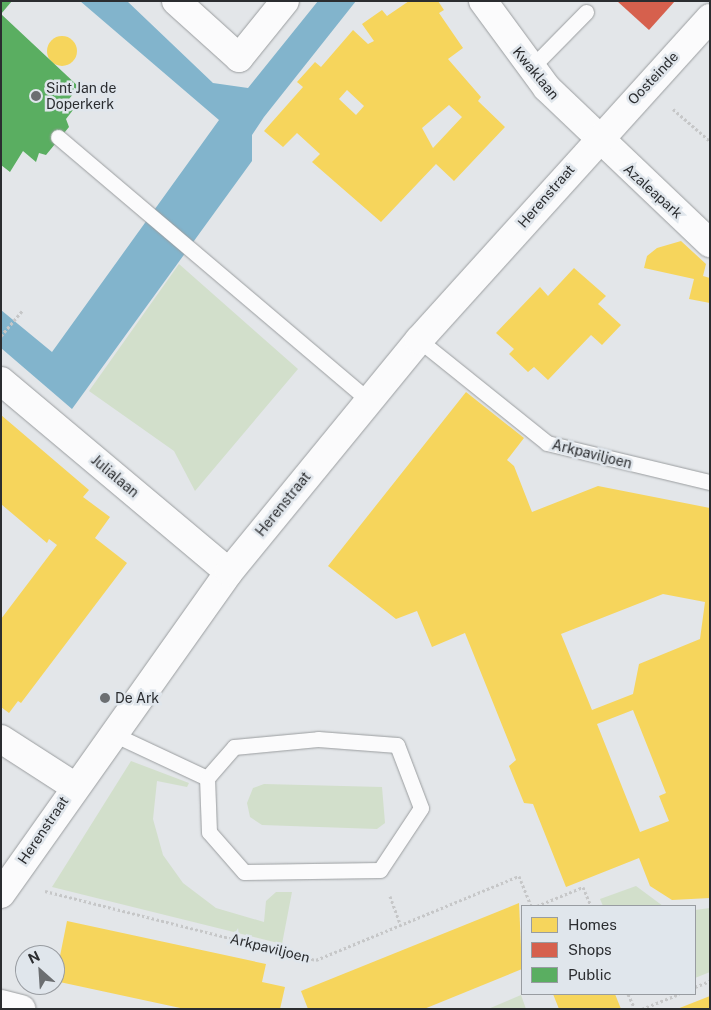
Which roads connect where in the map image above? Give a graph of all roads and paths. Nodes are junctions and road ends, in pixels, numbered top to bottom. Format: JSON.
{"nodes":[{"id":1,"x":176,"y":1,"type":"edge"},
{"id":2,"x":285,"y":1,"type":"edge"},
{"id":3,"x":483,"y":1,"type":"edge"},
{"id":4,"x":586,"y":12,"type":"dead end"},
{"id":5,"x":710,"y":18,"type":"edge"},
{"id":6,"x":530,"y":69,"type":"junction"},
{"id":7,"x":646,"y":84,"type":"junction"},
{"id":8,"x":58,"y":137,"type":"dead end"},
{"id":9,"x":597,"y":139,"type":"junction"},
{"id":10,"x":710,"y":141,"type":"edge"},
{"id":11,"x":710,"y":242,"type":"edge"},
{"id":12,"x":22,"y":311,"type":"dead end"},
{"id":13,"x":1,"y":336,"type":"edge"},
{"id":14,"x":419,"y":340,"type":"junction"},
{"id":15,"x":1,"y":381,"type":"edge"},
{"id":16,"x":368,"y":400,"type":"junction"},
{"id":17,"x":710,"y":482,"type":"edge"},
{"id":18,"x":229,"y":572,"type":"junction"},
{"id":19,"x":111,"y":734,"type":"junction"},
{"id":20,"x":1,"y":739,"type":"edge"},
{"id":21,"x":207,"y":778,"type":"junction"},
{"id":22,"x":74,"y":786,"type":"junction"},
{"id":23,"x":5,"y":888,"type":"edge"},
{"id":24,"x":532,"y":905,"type":"edge"},
{"id":25,"x":539,"y":905,"type":"edge"},
{"id":26,"x":591,"y":905,"type":"edge"},
{"id":27,"x":710,"y":981,"type":"edge"},
{"id":28,"x":696,"y":987,"type":"edge"},
{"id":29,"x":628,"y":995,"type":"edge"},
{"id":30,"x":677,"y":995,"type":"edge"},
{"id":31,"x":1,"y":1004,"type":"edge"},
{"id":32,"x":21,"y":1009,"type":"edge"},
{"id":33,"x":634,"y":1009,"type":"edge"},
{"id":34,"x":642,"y":1009,"type":"edge"}],
"edges":[{"from":1,"to":2,"type":"street"},
{"from":3,"to":6,"type":"street","name":"Kwaklaan"},
{"from":4,"to":6,"type":"lane"},
{"from":5,"to":7,"type":"street","name":"Oosteinde"},
{"from":6,"to":9,"type":"street","name":"Kwaklaan"},
{"from":7,"to":9,"type":"street","name":"Oosteinde"},
{"from":7,"to":10,"type":"path"},
{"from":8,"to":16,"type":"lane"},
{"from":9,"to":11,"type":"street","name":"Azaleapark"},
{"from":9,"to":14,"type":"street","name":"Herenstraat"},
{"from":12,"to":13,"type":"path"},
{"from":14,"to":16,"type":"street","name":"Herenstraat"},
{"from":14,"to":17,"type":"lane","name":"Arkpaviljoen"},
{"from":15,"to":18,"type":"street","name":"Julialaan"},
{"from":16,"to":18,"type":"street","name":"Herenstraat"},
{"from":18,"to":19,"type":"street","name":"Herenstraat"},
{"from":19,"to":21,"type":"lane"},
{"from":19,"to":22,"type":"street","name":"Herenstraat"},
{"from":20,"to":22,"type":"street"},
{"from":21,"to":21,"type":"lane"},
{"from":22,"to":23,"type":"street","name":"Herenstraat"},
{"from":23,"to":24,"type":"path","name":"Arkpaviljoen"},
{"from":25,"to":26,"type":"path"},
{"from":27,"to":28,"type":"path"},
{"from":29,"to":33,"type":"path"},
{"from":30,"to":34,"type":"path"},
{"from":31,"to":32,"type":"street"}]}
